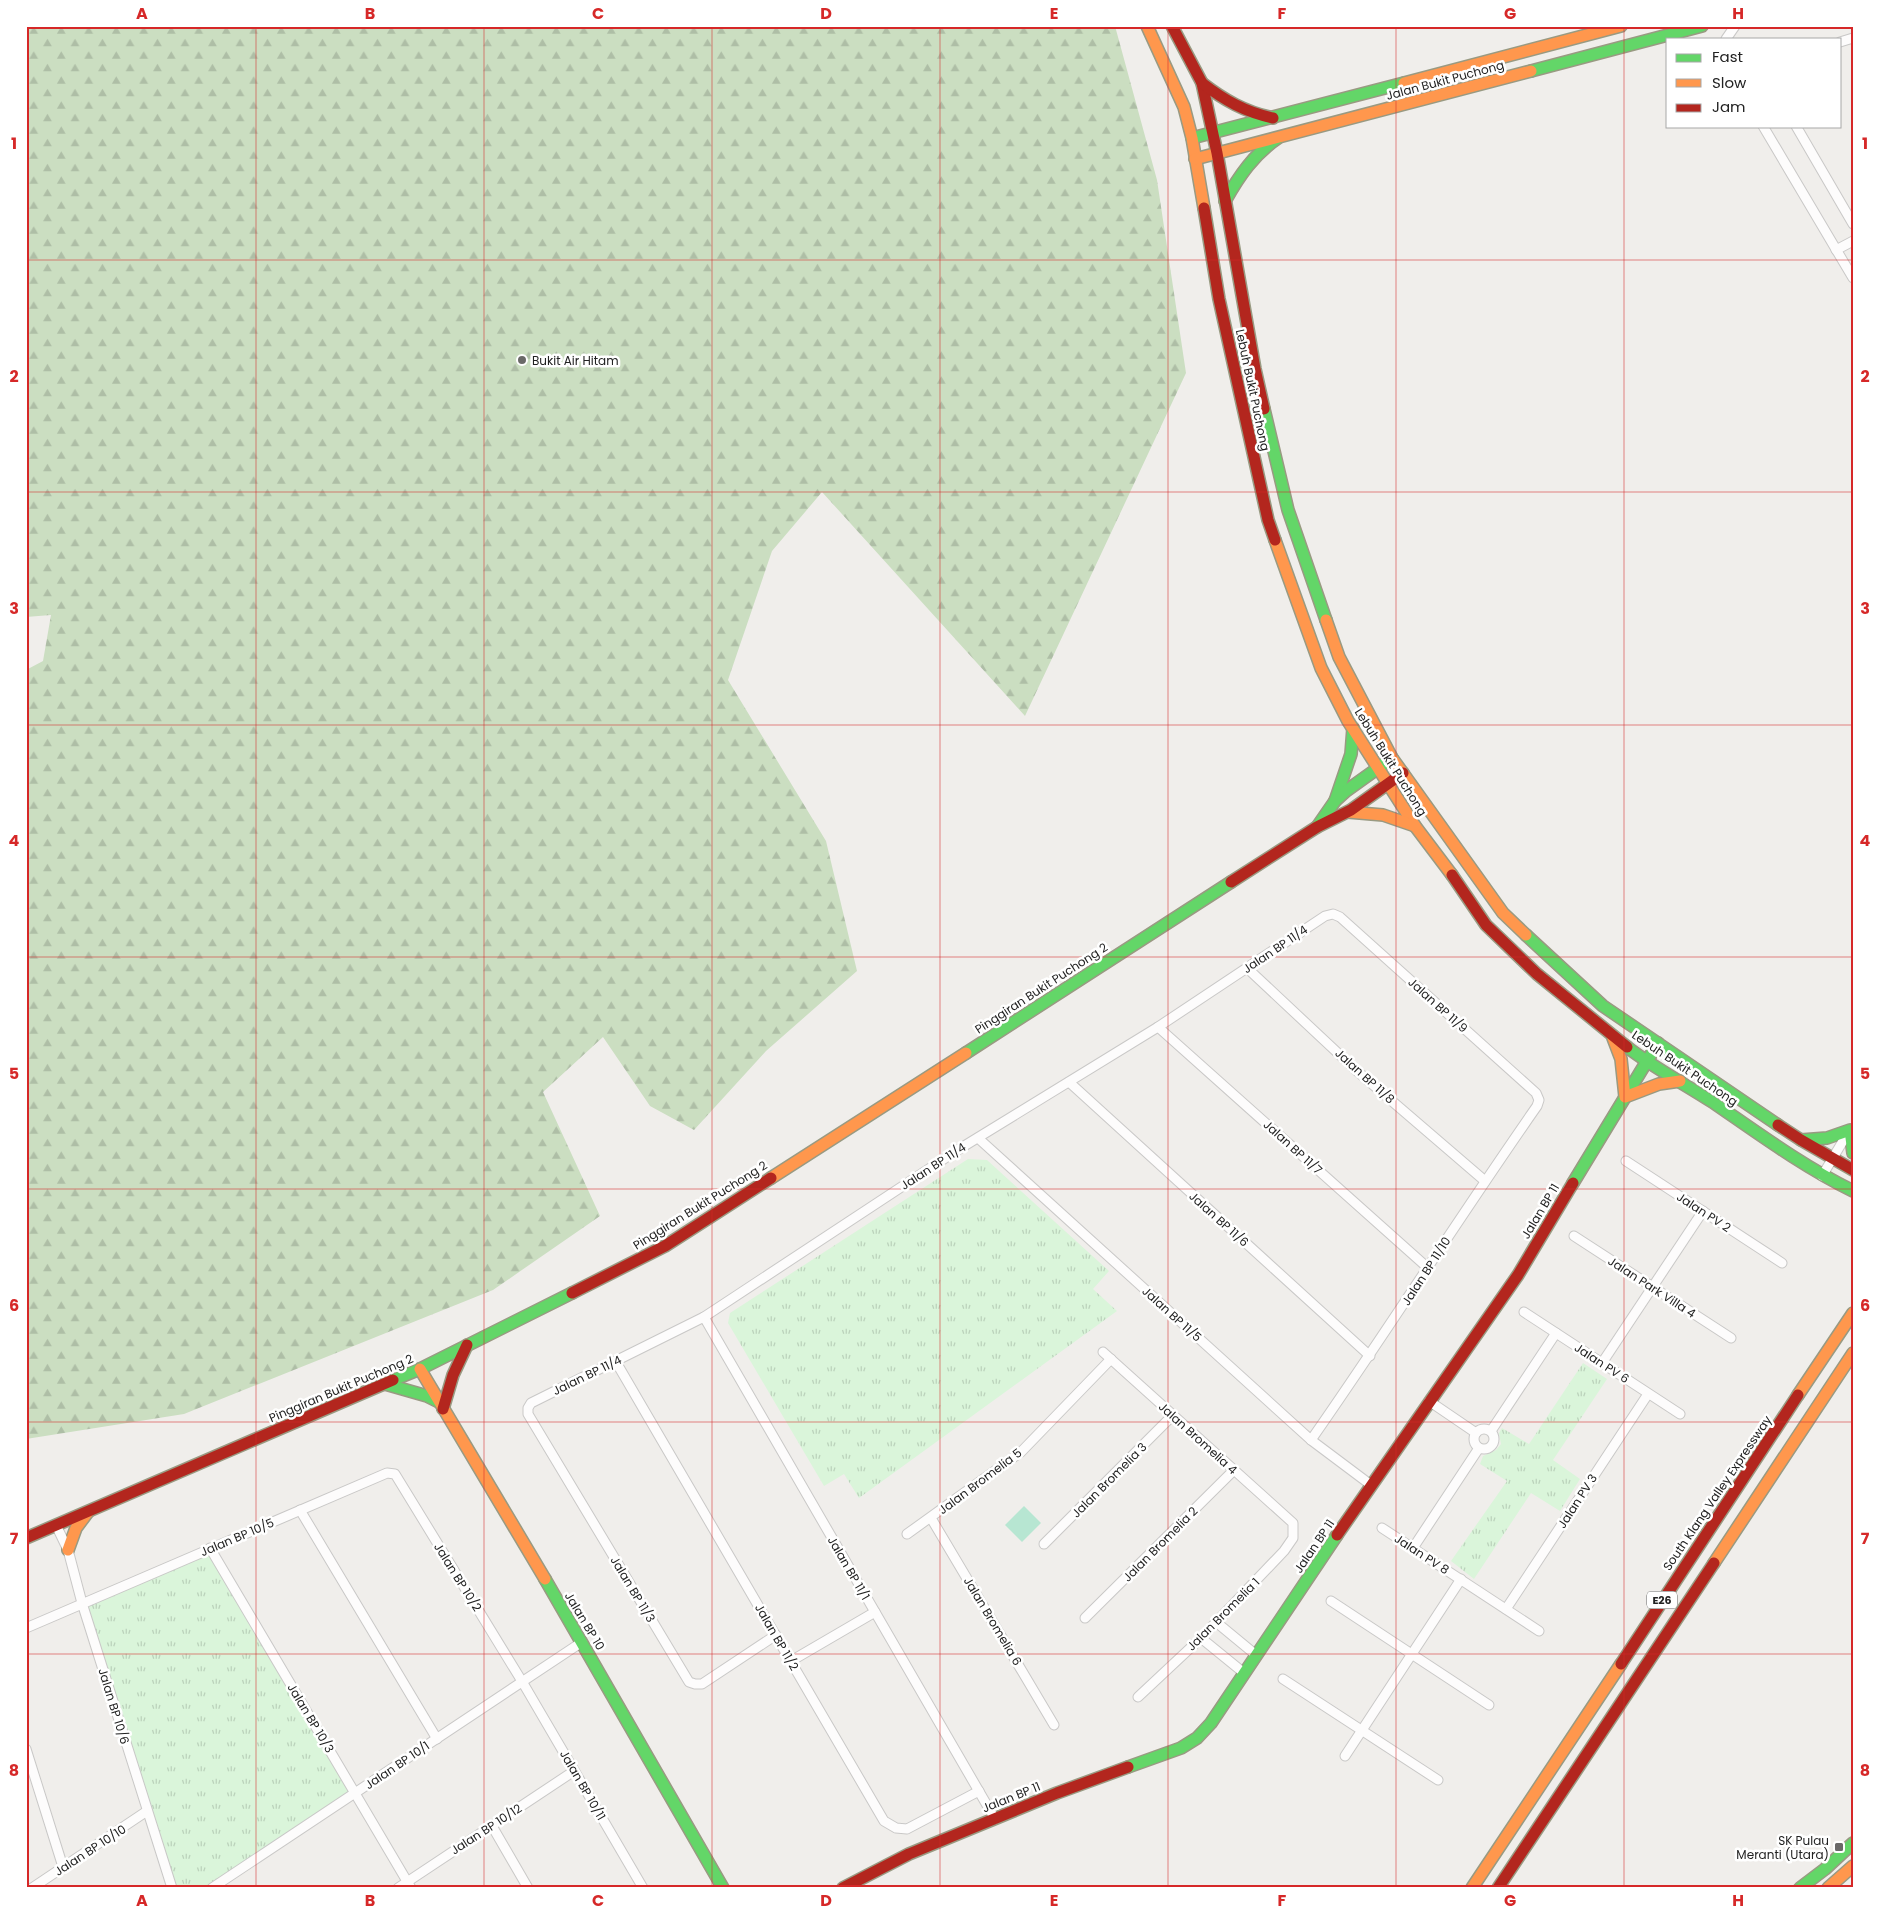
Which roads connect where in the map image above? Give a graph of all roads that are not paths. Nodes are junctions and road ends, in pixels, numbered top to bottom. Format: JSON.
{"nodes":[{"id":1,"x":1147,"y":26,"type":"edge"},
{"id":2,"x":1172,"y":26,"type":"edge"},
{"id":3,"x":1621,"y":26,"type":"edge"},
{"id":4,"x":1702,"y":26,"type":"edge"},
{"id":5,"x":1734,"y":26,"type":"edge"},
{"id":6,"x":1664,"y":36,"type":"junction"},
{"id":7,"x":1673,"y":38,"type":"edge"},
{"id":8,"x":1727,"y":38,"type":"edge"},
{"id":9,"x":1488,"y":61,"type":"junction"},
{"id":10,"x":1494,"y":81,"type":"junction"},
{"id":11,"x":1202,"y":83,"type":"junction"},
{"id":12,"x":1273,"y":118,"type":"junction"},
{"id":13,"x":1764,"y":128,"type":"edge"},
{"id":14,"x":1797,"y":128,"type":"edge"},
{"id":15,"x":1213,"y":133,"type":"junction"},
{"id":16,"x":1192,"y":138,"type":"junction"},
{"id":17,"x":1278,"y":138,"type":"junction"},
{"id":18,"x":1217,"y":153,"type":"junction"},
{"id":19,"x":1195,"y":159,"type":"junction"},
{"id":20,"x":1225,"y":201,"type":"junction"},
{"id":21,"x":1853,"y":224,"type":"edge"},
{"id":22,"x":1853,"y":241,"type":"edge"},
{"id":23,"x":1836,"y":250,"type":"junction"},
{"id":24,"x":1853,"y":278,"type":"edge"},
{"id":25,"x":1353,"y":728,"type":"junction"},
{"id":26,"x":1392,"y":758,"type":"junction"},
{"id":27,"x":1377,"y":768,"type":"junction"},
{"id":28,"x":1403,"y":773,"type":"junction"},
{"id":29,"x":1388,"y":783,"type":"junction"},
{"id":30,"x":1335,"y":801,"type":"junction"},
{"id":31,"x":1348,"y":812,"type":"junction"},
{"id":32,"x":1415,"y":826,"type":"junction"},
{"id":33,"x":1317,"y":827,"type":"junction"},
{"id":34,"x":1333,"y":914,"type":"joint"},
{"id":35,"x":1247,"y":968,"type":"junction"},
{"id":36,"x":1158,"y":1027,"type":"junction"},
{"id":37,"x":1611,"y":1034,"type":"junction"},
{"id":38,"x":1658,"y":1043,"type":"junction"},
{"id":39,"x":1647,"y":1062,"type":"junction"},
{"id":40,"x":1069,"y":1082,"type":"junction"},
{"id":41,"x":1680,"y":1082,"type":"junction"},
{"id":42,"x":1625,"y":1097,"type":"junction"},
{"id":43,"x":1538,"y":1100,"type":"joint"},
{"id":44,"x":1851,"y":1128,"type":"edge"},
{"id":45,"x":978,"y":1138,"type":"junction"},
{"id":46,"x":1801,"y":1140,"type":"junction"},
{"id":47,"x":1853,"y":1153,"type":"edge"},
{"id":48,"x":1832,"y":1159,"type":"junction"},
{"id":49,"x":1626,"y":1161,"type":"dead end"},
{"id":50,"x":1853,"y":1170,"type":"edge"},
{"id":51,"x":1822,"y":1176,"type":"junction"},
{"id":52,"x":1485,"y":1181,"type":"junction"},
{"id":53,"x":1853,"y":1191,"type":"edge"},
{"id":54,"x":1702,"y":1211,"type":"junction"},
{"id":55,"x":1574,"y":1236,"type":"dead end"},
{"id":56,"x":1782,"y":1263,"type":"dead end"},
{"id":57,"x":1428,"y":1268,"type":"junction"},
{"id":58,"x":1652,"y":1287,"type":"junction"},
{"id":59,"x":1524,"y":1312,"type":"dead end"},
{"id":60,"x":1853,"y":1313,"type":"edge"},
{"id":61,"x":704,"y":1317,"type":"junction"},
{"id":62,"x":1556,"y":1333,"type":"junction"},
{"id":63,"x":1731,"y":1338,"type":"dead end"},
{"id":64,"x":467,"y":1345,"type":"junction"},
{"id":65,"x":1103,"y":1352,"type":"dead end"},
{"id":66,"x":1853,"y":1353,"type":"edge"},
{"id":67,"x":1370,"y":1356,"type":"junction"},
{"id":68,"x":1111,"y":1359,"type":"junction"},
{"id":69,"x":616,"y":1362,"type":"junction"},
{"id":70,"x":1602,"y":1363,"type":"junction"},
{"id":71,"x":420,"y":1369,"type":"junction"},
{"id":72,"x":385,"y":1384,"type":"junction"},
{"id":73,"x":1648,"y":1394,"type":"junction"},
{"id":74,"x":1429,"y":1401,"type":"junction"},
{"id":75,"x":441,"y":1406,"type":"junction"},
{"id":76,"x":528,"y":1408,"type":"joint"},
{"id":77,"x":1680,"y":1414,"type":"dead end"},
{"id":78,"x":1173,"y":1415,"type":"junction"},
{"id":79,"x":1491,"y":1432,"type":"junction"},
{"id":80,"x":1476,"y":1433,"type":"junction"},
{"id":81,"x":1311,"y":1440,"type":"junction"},
{"id":82,"x":1479,"y":1448,"type":"junction"},
{"id":83,"x":1234,"y":1470,"type":"junction"},
{"id":84,"x":391,"y":1472,"type":"joint"},
{"id":85,"x":1371,"y":1485,"type":"junction"},
{"id":86,"x":89,"y":1510,"type":"junction"},
{"id":87,"x":300,"y":1510,"type":"junction"},
{"id":88,"x":931,"y":1518,"type":"junction"},
{"id":89,"x":1293,"y":1523,"type":"joint"},
{"id":90,"x":56,"y":1525,"type":"junction"},
{"id":91,"x":1382,"y":1528,"type":"dead end"},
{"id":92,"x":908,"y":1534,"type":"dead end"},
{"id":93,"x":26,"y":1538,"type":"edge"},
{"id":94,"x":1044,"y":1544,"type":"dead end"},
{"id":95,"x":210,"y":1548,"type":"junction"},
{"id":96,"x":1413,"y":1548,"type":"junction"},
{"id":97,"x":68,"y":1550,"type":"junction"},
{"id":98,"x":1461,"y":1579,"type":"junction"},
{"id":99,"x":1331,"y":1602,"type":"dead end"},
{"id":100,"x":82,"y":1603,"type":"junction"},
{"id":101,"x":1506,"y":1609,"type":"junction"},
{"id":102,"x":875,"y":1612,"type":"junction"},
{"id":103,"x":1085,"y":1618,"type":"dead end"},
{"id":104,"x":1216,"y":1622,"type":"junction"},
{"id":105,"x":26,"y":1628,"type":"edge"},
{"id":106,"x":1539,"y":1631,"type":"dead end"},
{"id":107,"x":776,"y":1636,"type":"junction"},
{"id":108,"x":1201,"y":1638,"type":"junction"},
{"id":109,"x":582,"y":1642,"type":"junction"},
{"id":110,"x":1412,"y":1654,"type":"junction"},
{"id":111,"x":1256,"y":1655,"type":"junction"},
{"id":112,"x":791,"y":1661,"type":"junction"},
{"id":113,"x":1244,"y":1673,"type":"junction"},
{"id":114,"x":1284,"y":1679,"type":"dead end"},
{"id":115,"x":523,"y":1683,"type":"junction"},
{"id":116,"x":1138,"y":1697,"type":"dead end"},
{"id":117,"x":1490,"y":1705,"type":"dead end"},
{"id":118,"x":1054,"y":1725,"type":"dead end"},
{"id":119,"x":1361,"y":1730,"type":"junction"},
{"id":120,"x":436,"y":1739,"type":"junction"},
{"id":121,"x":26,"y":1749,"type":"edge"},
{"id":122,"x":1344,"y":1756,"type":"dead end"},
{"id":123,"x":574,"y":1771,"type":"junction"},
{"id":124,"x":1438,"y":1780,"type":"dead end"},
{"id":125,"x":979,"y":1791,"type":"junction"},
{"id":126,"x":355,"y":1793,"type":"junction"},
{"id":127,"x":148,"y":1811,"type":"junction"},
{"id":128,"x":995,"y":1819,"type":"junction"},
{"id":129,"x":492,"y":1826,"type":"junction"},
{"id":130,"x":1853,"y":1843,"type":"edge"},
{"id":131,"x":63,"y":1867,"type":"junction"},
{"id":132,"x":1845,"y":1879,"type":"edge"},
{"id":133,"x":409,"y":1885,"type":"edge"},
{"id":134,"x":32,"y":1888,"type":"edge"},
{"id":135,"x":172,"y":1888,"type":"edge"},
{"id":136,"x":212,"y":1888,"type":"edge"},
{"id":137,"x":398,"y":1888,"type":"edge"},
{"id":138,"x":528,"y":1888,"type":"edge"},
{"id":139,"x":643,"y":1888,"type":"edge"},
{"id":140,"x":723,"y":1888,"type":"edge"},
{"id":141,"x":843,"y":1888,"type":"edge"},
{"id":142,"x":1472,"y":1888,"type":"edge"},
{"id":143,"x":1498,"y":1888,"type":"edge"},
{"id":144,"x":1800,"y":1888,"type":"edge"},
{"id":145,"x":1828,"y":1888,"type":"edge"}],
"edges":[{"from":1,"to":16,"type":"main road"},
{"from":2,"to":11,"type":"main road"},
{"from":3,"to":9,"type":"main road","name":"Jalan Bukit Puchong"},
{"from":4,"to":6,"type":"main road","name":"Jalan Bukit Puchong"},
{"from":5,"to":8,"type":"street"},
{"from":6,"to":7,"type":"street"},
{"from":6,"to":10,"type":"main road","name":"Jalan Bukit Puchong"},
{"from":9,"to":10,"type":"main road"},
{"from":9,"to":12,"type":"main road","name":"Jalan Bukit Puchong"},
{"from":10,"to":17,"type":"main road","name":"Jalan Bukit Puchong"},
{"from":11,"to":12,"type":"main road"},
{"from":11,"to":15,"type":"main road"},
{"from":12,"to":15,"type":"main road","name":"Jalan Bukit Puchong"},
{"from":13,"to":23,"type":"street"},
{"from":14,"to":21,"type":"street"},
{"from":15,"to":16,"type":"main road","name":"Jalan Bukit Puchong"},
{"from":15,"to":18,"type":"main road","name":"Lebuh Bukit Puchong"},
{"from":16,"to":19,"type":"main road","name":"Lebuh Bukit Puchong"},
{"from":17,"to":18,"type":"main road","name":"Jalan Bukit Puchong"},
{"from":17,"to":20,"type":"main road"},
{"from":18,"to":19,"type":"main road","name":"Jalan Bukit Puchong"},
{"from":18,"to":20,"type":"main road","name":"Lebuh Bukit Puchong"},
{"from":19,"to":25,"type":"main road","name":"Lebuh Bukit Puchong"},
{"from":20,"to":26,"type":"main road","name":"Lebuh Bukit Puchong"},
{"from":22,"to":23,"type":"street"},
{"from":23,"to":24,"type":"street"},
{"from":25,"to":27,"type":"main road","name":"Lebuh Bukit Puchong"},
{"from":25,"to":30,"type":"main road"},
{"from":26,"to":27,"type":"main road","name":"Pinggiran Bukit Puchong 2"},
{"from":26,"to":28,"type":"main road","name":"Lebuh Bukit Puchong"},
{"from":27,"to":29,"type":"main road","name":"Lebuh Bukit Puchong"},
{"from":27,"to":30,"type":"main road","name":"Pinggiran Bukit Puchong 2"},
{"from":28,"to":29,"type":"main road","name":"Pinggiran Bukit Puchong 2"},
{"from":28,"to":38,"type":"main road","name":"Lebuh Bukit Puchong"},
{"from":29,"to":31,"type":"main road","name":"Pinggiran Bukit Puchong 2"},
{"from":29,"to":32,"type":"main road","name":"Lebuh Bukit Puchong"},
{"from":30,"to":33,"type":"main road","name":"Pinggiran Bukit Puchong 2"},
{"from":31,"to":32,"type":"main road"},
{"from":31,"to":33,"type":"main road","name":"Pinggiran Bukit Puchong 2"},
{"from":32,"to":37,"type":"main road","name":"Lebuh Bukit Puchong"},
{"from":33,"to":64,"type":"main road","name":"Pinggiran Bukit Puchong 2"},
{"from":34,"to":35,"type":"street","name":"Jalan BP 11/4"},
{"from":34,"to":43,"type":"street","name":"Jalan BP 11/9"},
{"from":35,"to":36,"type":"street","name":"Jalan BP 11/4"},
{"from":35,"to":52,"type":"street","name":"Jalan BP 11/8"},
{"from":36,"to":40,"type":"street","name":"Jalan BP 11/4"},
{"from":36,"to":57,"type":"street","name":"Jalan BP 11/7"},
{"from":37,"to":39,"type":"main road","name":"Lebuh Bukit Puchong"},
{"from":37,"to":42,"type":"main road"},
{"from":38,"to":39,"type":"main road","name":"Jalan BP 11"},
{"from":38,"to":46,"type":"main road","name":"Lebuh Bukit Puchong"},
{"from":39,"to":41,"type":"main road","name":"Lebuh Bukit Puchong"},
{"from":39,"to":42,"type":"main road","name":"Jalan BP 11"},
{"from":40,"to":45,"type":"street","name":"Jalan BP 11/4"},
{"from":40,"to":67,"type":"street","name":"Jalan BP 11/6"},
{"from":41,"to":42,"type":"main road"},
{"from":41,"to":51,"type":"main road","name":"Lebuh Bukit Puchong"},
{"from":42,"to":74,"type":"main road","name":"Jalan BP 11"},
{"from":43,"to":52,"type":"street","name":"Jalan BP 11/10"},
{"from":44,"to":46,"type":"main road"},
{"from":44,"to":47,"type":"main road"},
{"from":44,"to":48,"type":"street"},
{"from":45,"to":61,"type":"street","name":"Jalan BP 11/4"},
{"from":45,"to":81,"type":"street","name":"Jalan BP 11/5"},
{"from":46,"to":48,"type":"main road","name":"Lebuh Bukit Puchong"},
{"from":48,"to":50,"type":"main road","name":"Lebuh Bukit Puchong"},
{"from":48,"to":51,"type":"street"},
{"from":49,"to":54,"type":"street","name":"Jalan PV 2"},
{"from":51,"to":53,"type":"main road","name":"Lebuh Bukit Puchong"},
{"from":52,"to":57,"type":"street","name":"Jalan BP 11/10"},
{"from":54,"to":56,"type":"street","name":"Jalan PV 2"},
{"from":54,"to":58,"type":"street"},
{"from":55,"to":58,"type":"street","name":"Jalan Park Villa 4"},
{"from":57,"to":67,"type":"street","name":"Jalan BP 11/10"},
{"from":58,"to":63,"type":"street","name":"Jalan Park Villa 4"},
{"from":58,"to":70,"type":"street"},
{"from":59,"to":62,"type":"street","name":"Jalan PV 6"},
{"from":60,"to":142,"type":"main road","name":"South Klang Valley Expressway","number":"E26"},
{"from":61,"to":69,"type":"street","name":"Jalan BP 11/4"},
{"from":61,"to":102,"type":"street","name":"Jalan BP 11/1"},
{"from":62,"to":70,"type":"street","name":"Jalan PV 6"},
{"from":62,"to":79,"type":"street"},
{"from":64,"to":71,"type":"main road","name":"Pinggiran Bukit Puchong 2"},
{"from":64,"to":75,"type":"main road"},
{"from":65,"to":68,"type":"street","name":"Jalan Bromelia 4"},
{"from":66,"to":143,"type":"main road","number":"E26"},
{"from":67,"to":81,"type":"street","name":"Jalan BP 11/10"},
{"from":68,"to":78,"type":"street","name":"Jalan Bromelia 4"},
{"from":68,"to":88,"type":"street","name":"Jalan Bromelia 5"},
{"from":69,"to":76,"type":"street","name":"Jalan BP 11/4"},
{"from":69,"to":107,"type":"street","name":"Jalan BP 11/2"},
{"from":70,"to":73,"type":"street","name":"Jalan PV 6"},
{"from":71,"to":72,"type":"main road","name":"Pinggiran Bukit Puchong 2"},
{"from":71,"to":75,"type":"main road","name":"Jalan BP 10"},
{"from":72,"to":75,"type":"main road"},
{"from":72,"to":86,"type":"main road","name":"Pinggiran Bukit Puchong 2"},
{"from":73,"to":77,"type":"street","name":"Jalan PV 6"},
{"from":73,"to":101,"type":"street","name":"Jalan PV 3"},
{"from":74,"to":80,"type":"street"},
{"from":74,"to":85,"type":"main road","name":"Jalan BP 11"},
{"from":75,"to":109,"type":"main road","name":"Jalan BP 10"},
{"from":76,"to":107,"type":"street","name":"Jalan BP 11/3"},
{"from":78,"to":83,"type":"street","name":"Jalan Bromelia 4"},
{"from":78,"to":94,"type":"street","name":"Jalan Bromelia 3"},
{"from":79,"to":80,"type":"street"},
{"from":79,"to":82,"type":"street"},
{"from":80,"to":82,"type":"street"},
{"from":81,"to":85,"type":"street","name":"Jalan BP 11/5"},
{"from":82,"to":96,"type":"street"},
{"from":83,"to":89,"type":"street","name":"Jalan Bromelia 4"},
{"from":83,"to":103,"type":"street","name":"Jalan Bromelia 2"},
{"from":84,"to":87,"type":"street","name":"Jalan BP 10/5"},
{"from":84,"to":115,"type":"street","name":"Jalan BP 10/2"},
{"from":85,"to":111,"type":"main road","name":"Jalan BP 11"},
{"from":86,"to":90,"type":"main road","name":"Pinggiran Bukit Puchong 2"},
{"from":86,"to":97,"type":"main road"},
{"from":87,"to":95,"type":"street","name":"Jalan BP 10/5"},
{"from":87,"to":120,"type":"street"},
{"from":88,"to":92,"type":"street","name":"Jalan Bromelia 5"},
{"from":88,"to":118,"type":"street","name":"Jalan Bromelia 6"},
{"from":89,"to":104,"type":"street","name":"Jalan Bromelia 1"},
{"from":90,"to":93,"type":"main road","name":"Pinggiran Bukit Puchong 2"},
{"from":90,"to":97,"type":"street","name":"Jalan BP 10/6"},
{"from":91,"to":96,"type":"street","name":"Jalan PV 8"},
{"from":95,"to":100,"type":"street","name":"Jalan BP 10/5"},
{"from":95,"to":126,"type":"street","name":"Jalan BP 10/3"},
{"from":96,"to":98,"type":"street","name":"Jalan PV 8"},
{"from":97,"to":100,"type":"street","name":"Jalan BP 10/6"},
{"from":98,"to":101,"type":"street","name":"Jalan PV 8"},
{"from":98,"to":110,"type":"street","name":"Jalan PV 8"},
{"from":99,"to":110,"type":"street"},
{"from":100,"to":105,"type":"street","name":"Jalan BP 10/5"},
{"from":100,"to":127,"type":"street","name":"Jalan BP 10/6"},
{"from":101,"to":106,"type":"street","name":"Jalan PV 8"},
{"from":102,"to":112,"type":"street"},
{"from":102,"to":125,"type":"street","name":"Jalan BP 11/1"},
{"from":104,"to":108,"type":"street","name":"Jalan Bromelia 1"},
{"from":104,"to":111,"type":"street"},
{"from":107,"to":112,"type":"street","name":"Jalan BP 11/2"},
{"from":108,"to":113,"type":"street"},
{"from":108,"to":116,"type":"street","name":"Jalan Bromelia 1"},
{"from":109,"to":115,"type":"street","name":"Jalan BP 10/1"},
{"from":109,"to":140,"type":"main road","name":"Jalan BP 10"},
{"from":110,"to":117,"type":"street"},
{"from":110,"to":119,"type":"street","name":"Jalan PV 8"},
{"from":111,"to":113,"type":"main road","name":"Jalan BP 11"},
{"from":112,"to":125,"type":"street","name":"Jalan BP 11/2"},
{"from":113,"to":128,"type":"main road","name":"Jalan BP 11"},
{"from":114,"to":119,"type":"street"},
{"from":115,"to":120,"type":"street","name":"Jalan BP 10/1"},
{"from":115,"to":123,"type":"street","name":"Jalan BP 10/11"},
{"from":119,"to":122,"type":"street","name":"Jalan PV 8"},
{"from":119,"to":124,"type":"street"},
{"from":120,"to":126,"type":"street","name":"Jalan BP 10/1"},
{"from":121,"to":131,"type":"street"},
{"from":123,"to":129,"type":"street","name":"Jalan BP 10/12"},
{"from":123,"to":139,"type":"street","name":"Jalan BP 10/11"},
{"from":125,"to":128,"type":"street","name":"Jalan BP 11/1"},
{"from":126,"to":133,"type":"street","name":"Jalan BP 10/3"},
{"from":126,"to":136,"type":"street","name":"Jalan BP 10/1"},
{"from":127,"to":131,"type":"street","name":"Jalan BP 10/10"},
{"from":127,"to":135,"type":"street","name":"Jalan BP 10/6"},
{"from":128,"to":141,"type":"main road","name":"Jalan BP 11"},
{"from":129,"to":133,"type":"street","name":"Jalan BP 10/12"},
{"from":129,"to":138,"type":"street"},
{"from":130,"to":144,"type":"main road"},
{"from":131,"to":134,"type":"street","name":"Jalan BP 10/10"},
{"from":132,"to":145,"type":"main road"},
{"from":133,"to":137,"type":"street","name":"Jalan BP 10/12"}]}
